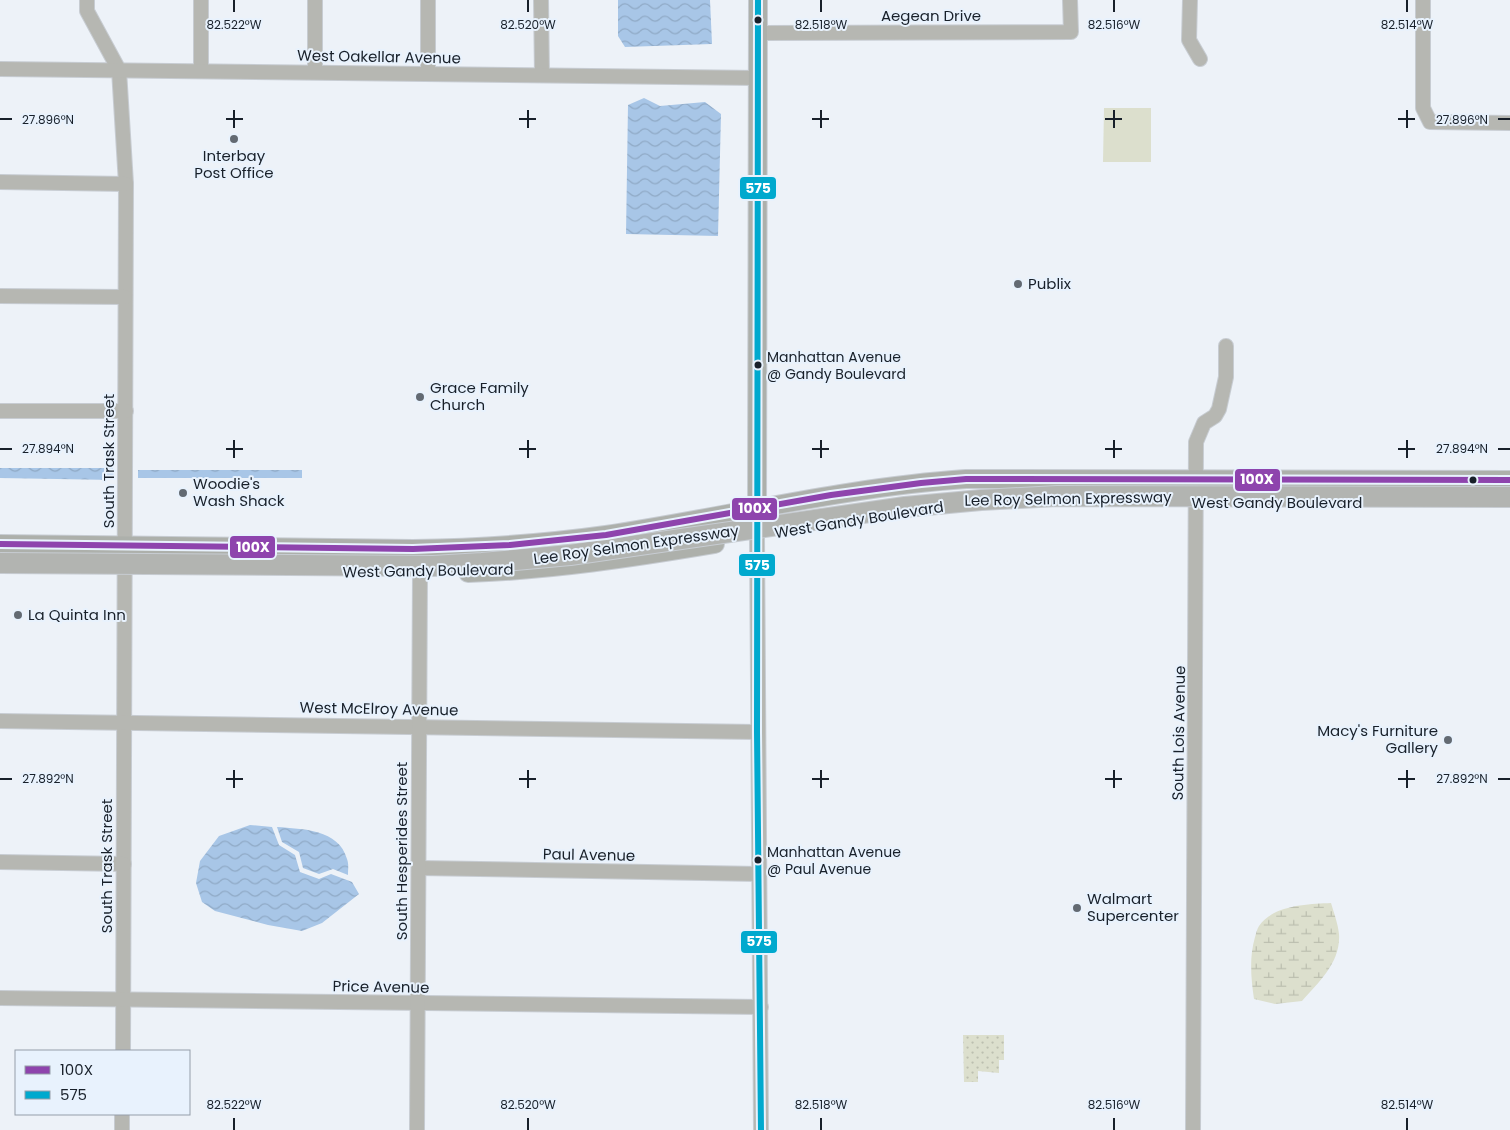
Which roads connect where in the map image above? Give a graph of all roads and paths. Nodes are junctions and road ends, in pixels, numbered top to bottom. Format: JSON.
{"nodes":[{"id":1,"x":87,"y":0,"type":"edge"},
{"id":2,"x":201,"y":0,"type":"edge"},
{"id":3,"x":315,"y":0,"type":"edge"},
{"id":4,"x":428,"y":0,"type":"edge"},
{"id":5,"x":541,"y":0,"type":"edge"},
{"id":6,"x":758,"y":0,"type":"edge"},
{"id":7,"x":1070,"y":0,"type":"edge"},
{"id":8,"x":1190,"y":0,"type":"edge"},
{"id":9,"x":1423,"y":0,"type":"edge"},
{"id":10,"x":758,"y":33,"type":"junction"},
{"id":11,"x":1200,"y":59,"type":"dead end"},
{"id":12,"x":0,"y":69,"type":"edge"},
{"id":13,"x":119,"y":70,"type":"junction"},
{"id":14,"x":202,"y":71,"type":"junction"},
{"id":15,"x":315,"y":72,"type":"junction"},
{"id":16,"x":428,"y":74,"type":"junction"},
{"id":17,"x":542,"y":75,"type":"junction"},
{"id":18,"x":758,"y":78,"type":"junction"},
{"id":19,"x":1510,"y":123,"type":"edge"},
{"id":20,"x":0,"y":182,"type":"edge"},
{"id":21,"x":126,"y":184,"type":"junction"},
{"id":22,"x":0,"y":296,"type":"edge"},
{"id":23,"x":125,"y":297,"type":"junction"},
{"id":24,"x":1226,"y":346,"type":"dead end"},
{"id":25,"x":0,"y":411,"type":"edge"},
{"id":26,"x":126,"y":411,"type":"junction"},
{"id":27,"x":1034,"y":478,"type":"junction"},
{"id":28,"x":1197,"y":478,"type":"junction"},
{"id":29,"x":1487,"y":480,"type":"junction"},
{"id":30,"x":1510,"y":480,"type":"edge"},
{"id":31,"x":1510,"y":486,"type":"edge"},
{"id":32,"x":1510,"y":497,"type":"edge"},
{"id":33,"x":1060,"y":502,"type":"junction"},
{"id":34,"x":1196,"y":502,"type":"junction"},
{"id":35,"x":1510,"y":504,"type":"edge"},
{"id":36,"x":758,"y":510,"type":"junction"},
{"id":37,"x":757,"y":536,"type":"junction"},
{"id":38,"x":0,"y":544,"type":"edge"},
{"id":39,"x":124,"y":545,"type":"junction"},
{"id":40,"x":244,"y":547,"type":"junction"},
{"id":41,"x":474,"y":548,"type":"junction"},
{"id":42,"x":0,"y":551,"type":"edge"},
{"id":43,"x":0,"y":562,"type":"edge"},
{"id":44,"x":0,"y":568,"type":"edge"},
{"id":45,"x":124,"y":570,"type":"junction"},
{"id":46,"x":306,"y":572,"type":"junction"},
{"id":47,"x":489,"y":572,"type":"junction"},
{"id":48,"x":420,"y":573,"type":"junction"},
{"id":49,"x":0,"y":721,"type":"edge"},
{"id":50,"x":124,"y":723,"type":"junction"},
{"id":51,"x":419,"y":726,"type":"junction"},
{"id":52,"x":757,"y":732,"type":"junction"},
{"id":53,"x":0,"y":862,"type":"edge"},
{"id":54,"x":124,"y":864,"type":"junction"},
{"id":55,"x":418,"y":868,"type":"junction"},
{"id":56,"x":759,"y":874,"type":"junction"},
{"id":57,"x":0,"y":998,"type":"edge"},
{"id":58,"x":123,"y":1000,"type":"junction"},
{"id":59,"x":418,"y":1004,"type":"junction"},
{"id":60,"x":761,"y":1007,"type":"junction"},
{"id":61,"x":123,"y":1050,"type":"edge"},
{"id":62,"x":122,"y":1115,"type":"edge"},
{"id":63,"x":122,"y":1130,"type":"edge"},
{"id":64,"x":417,"y":1130,"type":"edge"},
{"id":65,"x":761,"y":1130,"type":"edge"},
{"id":66,"x":1193,"y":1130,"type":"edge"}],
"edges":[{"from":1,"to":13,"type":"street","name":"South Trask Street"},
{"from":2,"to":14,"type":"street"},
{"from":3,"to":15,"type":"street"},
{"from":4,"to":16,"type":"street"},
{"from":5,"to":17,"type":"street"},
{"from":6,"to":10,"type":"main road"},
{"from":7,"to":10,"type":"street","name":"Aegean Drive"},
{"from":8,"to":11,"type":"street"},
{"from":9,"to":19,"type":"street"},
{"from":10,"to":18,"type":"main road"},
{"from":12,"to":13,"type":"street","name":"West Oakellar Avenue"},
{"from":13,"to":14,"type":"street","name":"West Oakellar Avenue"},
{"from":13,"to":21,"type":"street","name":"South Trask Street"},
{"from":14,"to":15,"type":"street","name":"West Oakellar Avenue"},
{"from":15,"to":16,"type":"street","name":"West Oakellar Avenue"},
{"from":16,"to":17,"type":"street","name":"West Oakellar Avenue"},
{"from":17,"to":18,"type":"street","name":"West Oakellar Avenue"},
{"from":18,"to":36,"type":"main road"},
{"from":20,"to":21,"type":"street"},
{"from":21,"to":23,"type":"street","name":"South Trask Street"},
{"from":22,"to":23,"type":"street"},
{"from":23,"to":26,"type":"street","name":"South Trask Street"},
{"from":24,"to":28,"type":"street","name":"South Lois Avenue"},
{"from":25,"to":26,"type":"street"},
{"from":26,"to":39,"type":"street","name":"South Trask Street"},
{"from":27,"to":28,"type":"main road","name":"West Gandy Boulevard"},
{"from":27,"to":36,"type":"main road","name":"West Gandy Boulevard"},
{"from":27,"to":37,"type":"main road"},
{"from":28,"to":29,"type":"main road","name":"West Gandy Boulevard"},
{"from":28,"to":33,"type":"main road"},
{"from":28,"to":34,"type":"street","name":"South Lois Avenue"},
{"from":29,"to":30,"type":"main road","name":"West Gandy Boulevard"},
{"from":29,"to":34,"type":"main road"},
{"from":31,"to":42,"type":"highway","name":"Lee Roy Selmon Expressway"},
{"from":32,"to":43,"type":"highway","name":"Lee Roy Selmon Expressway","bridge":true},
{"from":33,"to":34,"type":"main road","name":"West Gandy Boulevard"},
{"from":33,"to":37,"type":"main road","name":"West Gandy Boulevard"},
{"from":34,"to":35,"type":"main road","name":"West Gandy Boulevard"},
{"from":34,"to":66,"type":"street","name":"South Lois Avenue"},
{"from":36,"to":37,"type":"main road"},
{"from":36,"to":41,"type":"main road","name":"West Gandy Boulevard"},
{"from":36,"to":47,"type":"main road"},
{"from":37,"to":47,"type":"main road","name":"West Gandy Boulevard"},
{"from":37,"to":52,"type":"street"},
{"from":38,"to":39,"type":"main road","name":"West Gandy Boulevard"},
{"from":39,"to":40,"type":"main road","name":"West Gandy Boulevard"},
{"from":39,"to":43,"type":"main road"},
{"from":39,"to":45,"type":"street","name":"South Trask Street"},
{"from":40,"to":41,"type":"main road","name":"West Gandy Boulevard"},
{"from":40,"to":45,"type":"main road"},
{"from":41,"to":46,"type":"main road"},
{"from":44,"to":45,"type":"main road","name":"West Gandy Boulevard"},
{"from":45,"to":46,"type":"main road","name":"West Gandy Boulevard"},
{"from":45,"to":50,"type":"street","name":"South Trask Street"},
{"from":46,"to":48,"type":"main road","name":"West Gandy Boulevard"},
{"from":47,"to":48,"type":"main road","name":"West Gandy Boulevard"},
{"from":48,"to":51,"type":"street","name":"South Hesperides Street"},
{"from":49,"to":50,"type":"street","name":"West McElroy Avenue"},
{"from":50,"to":51,"type":"street","name":"West McElroy Avenue"},
{"from":50,"to":54,"type":"street","name":"South Trask Street"},
{"from":51,"to":52,"type":"street","name":"West McElroy Avenue"},
{"from":51,"to":55,"type":"street","name":"South Hesperides Street"},
{"from":52,"to":56,"type":"street"},
{"from":53,"to":54,"type":"street"},
{"from":54,"to":58,"type":"street","name":"South Trask Street"},
{"from":55,"to":56,"type":"street","name":"Paul Avenue"},
{"from":55,"to":59,"type":"street","name":"South Hesperides Street"},
{"from":56,"to":60,"type":"street"},
{"from":57,"to":58,"type":"street","name":"Price Avenue"},
{"from":58,"to":59,"type":"street","name":"Price Avenue"},
{"from":58,"to":61,"type":"street","name":"South Trask Street"},
{"from":59,"to":60,"type":"street","name":"Price Avenue"},
{"from":59,"to":64,"type":"street","name":"South Hesperides Street"},
{"from":60,"to":65,"type":"street"},
{"from":62,"to":63,"type":"street"}]}
